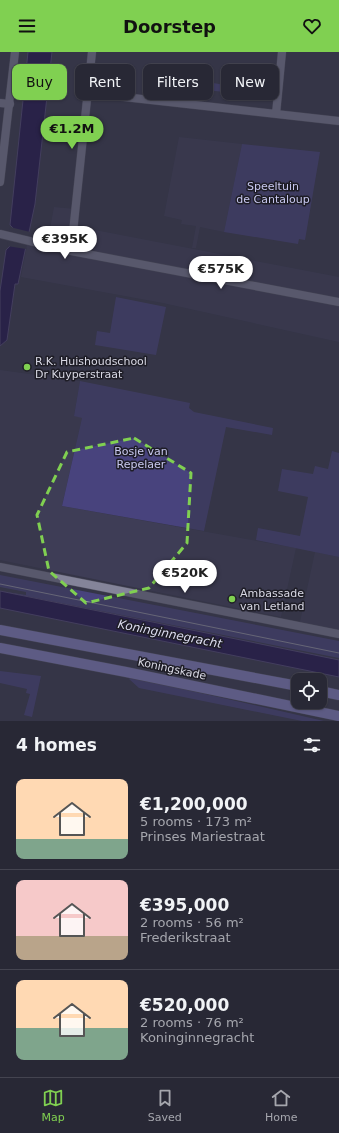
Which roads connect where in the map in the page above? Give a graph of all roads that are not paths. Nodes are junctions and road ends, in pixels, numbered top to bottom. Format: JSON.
{"nodes":[{"id":1,"x":15,"y":52,"type":"edge"},
{"id":2,"x":92,"y":52,"type":"edge"},
{"id":3,"x":282,"y":52,"type":"edge"},
{"id":4,"x":91,"y":64,"type":"edge"},
{"id":5,"x":135,"y":98,"type":"edge"},
{"id":6,"x":87,"y":100,"type":"edge"},
{"id":7,"x":0,"y":103,"type":"edge"},
{"id":8,"x":10,"y":104,"type":"junction"},
{"id":9,"x":276,"y":114,"type":"junction"},
{"id":10,"x":339,"y":121,"type":"edge"},
{"id":11,"x":0,"y":182,"type":"edge"},
{"id":12,"x":0,"y":234,"type":"edge"},
{"id":13,"x":71,"y":251,"type":"junction"},
{"id":14,"x":339,"y":302,"type":"edge"},
{"id":15,"x":0,"y":567,"type":"edge"},
{"id":16,"x":0,"y":630,"type":"edge"},
{"id":17,"x":339,"y":634,"type":"edge"},
{"id":18,"x":0,"y":648,"type":"edge"},
{"id":19,"x":291,"y":685,"type":"edge"},
{"id":20,"x":327,"y":692,"type":"edge"},
{"id":21,"x":339,"y":695,"type":"edge"},
{"id":22,"x":339,"y":716,"type":"edge"}],
"edges":[{"from":1,"to":8,"type":"street"},
{"from":2,"to":4,"type":"street"},
{"from":3,"to":9,"type":"street"},
{"from":5,"to":9,"type":"street"},
{"from":6,"to":13,"type":"street"},
{"from":7,"to":8,"type":"street"},
{"from":8,"to":11,"type":"street"},
{"from":9,"to":10,"type":"street"},
{"from":12,"to":13,"type":"street"},
{"from":13,"to":14,"type":"street"},
{"from":15,"to":17,"type":"street"},
{"from":16,"to":19,"type":"main road","name":"Koningskade"},
{"from":18,"to":22,"type":"main road","name":"Koningskade"},
{"from":20,"to":21,"type":"main road"}]}
